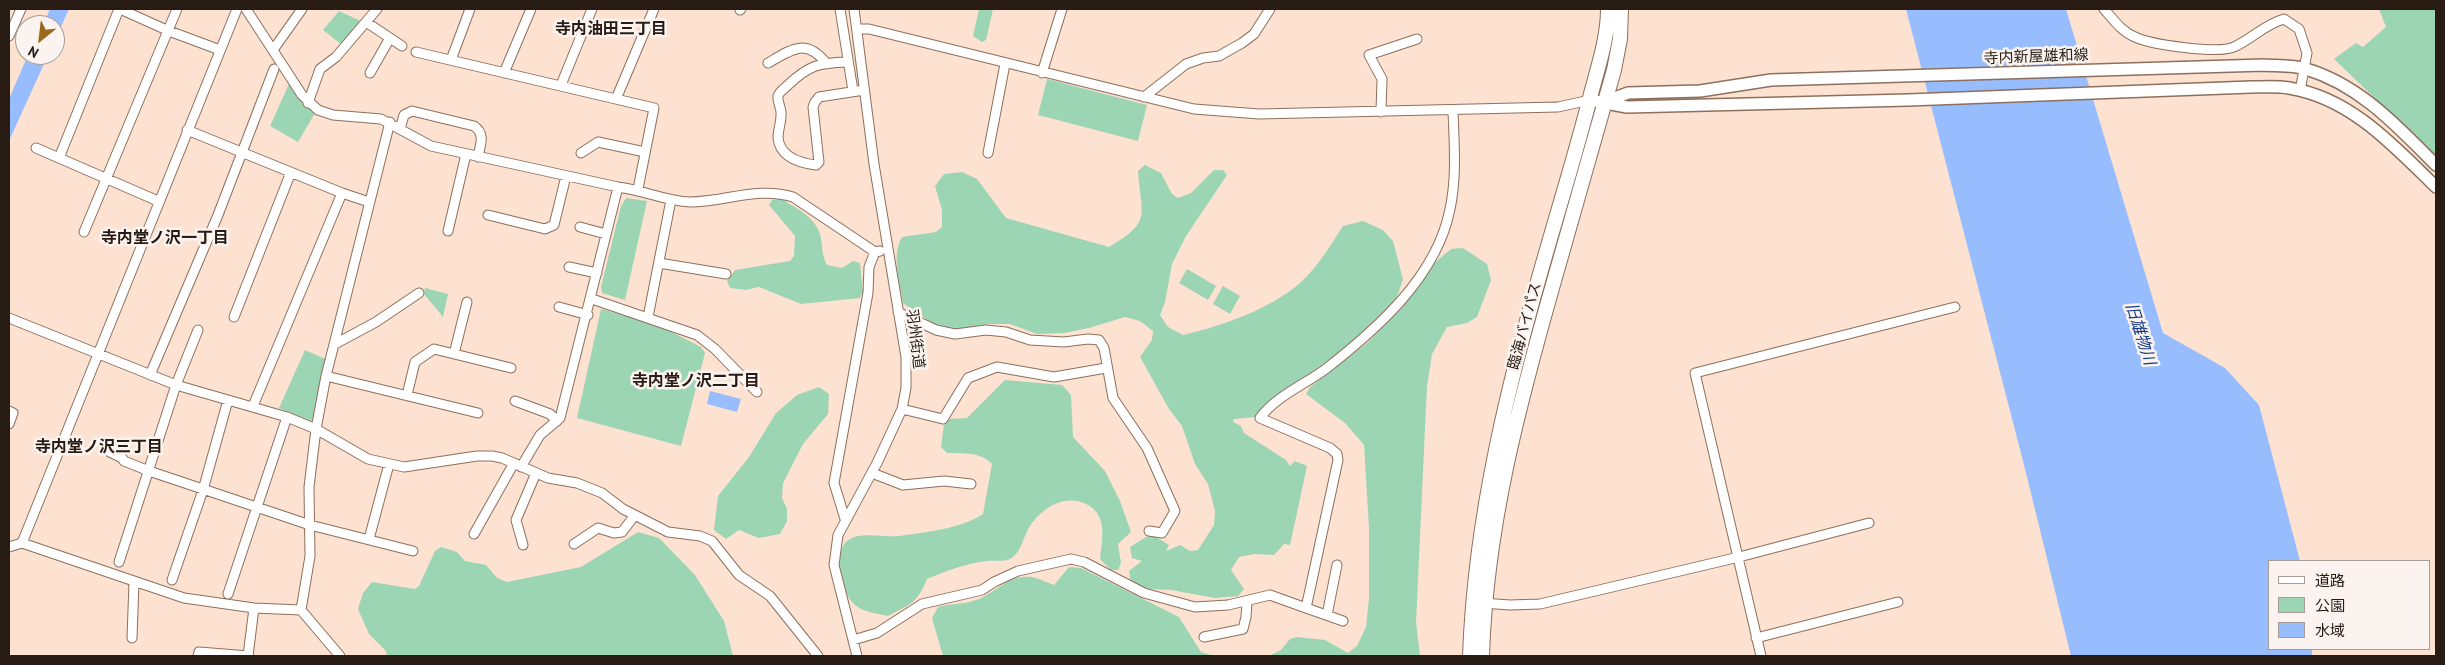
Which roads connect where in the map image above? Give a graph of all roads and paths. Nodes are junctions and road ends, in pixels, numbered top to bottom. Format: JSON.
{"nodes":[{"id":1,"x":21,"y":9,"type":"edge"},
{"id":2,"x":119,"y":9,"type":"edge"},
{"id":3,"x":177,"y":9,"type":"edge"},
{"id":4,"x":236,"y":9,"type":"edge"},
{"id":5,"x":246,"y":9,"type":"edge"},
{"id":6,"x":302,"y":9,"type":"edge"},
{"id":7,"x":377,"y":9,"type":"edge"},
{"id":8,"x":470,"y":9,"type":"edge"},
{"id":9,"x":531,"y":9,"type":"edge"},
{"id":10,"x":592,"y":9,"type":"edge"},
{"id":11,"x":654,"y":9,"type":"edge"},
{"id":12,"x":840,"y":9,"type":"edge"},
{"id":13,"x":854,"y":9,"type":"edge"},
{"id":14,"x":1062,"y":9,"type":"edge"},
{"id":15,"x":1270,"y":9,"type":"edge"},
{"id":16,"x":1608,"y":9,"type":"edge"},
{"id":17,"x":1621,"y":9,"type":"edge"},
{"id":18,"x":2104,"y":9,"type":"edge"},
{"id":19,"x":366,"y":22,"type":"junction"},
{"id":20,"x":857,"y":29,"type":"junction"},
{"id":21,"x":169,"y":31,"type":"junction"},
{"id":22,"x":9,"y":36,"type":"edge"},
{"id":23,"x":390,"y":38,"type":"junction"},
{"id":24,"x":1417,"y":39,"type":"dead end"},
{"id":25,"x":402,"y":46,"type":"dead end"},
{"id":26,"x":220,"y":50,"type":"junction"},
{"id":27,"x":273,"y":50,"type":"junction"},
{"id":28,"x":416,"y":52,"type":"dead end"},
{"id":29,"x":451,"y":60,"type":"junction"},
{"id":30,"x":847,"y":62,"type":"junction"},
{"id":31,"x":768,"y":63,"type":"dead end"},
{"id":32,"x":826,"y":63,"type":"junction"},
{"id":33,"x":1005,"y":64,"type":"junction"},
{"id":34,"x":2304,"y":68,"type":"junction"},
{"id":35,"x":274,"y":69,"type":"dead end"},
{"id":36,"x":370,"y":72,"type":"dead end"},
{"id":37,"x":504,"y":73,"type":"junction"},
{"id":38,"x":1042,"y":73,"type":"junction"},
{"id":39,"x":561,"y":85,"type":"junction"},
{"id":40,"x":864,"y":90,"type":"junction"},
{"id":41,"x":853,"y":91,"type":"junction"},
{"id":42,"x":2300,"y":91,"type":"junction"},
{"id":43,"x":1144,"y":97,"type":"junction"},
{"id":44,"x":616,"y":99,"type":"junction"},
{"id":45,"x":1590,"y":100,"type":"junction"},
{"id":46,"x":1604,"y":102,"type":"junction"},
{"id":47,"x":308,"y":103,"type":"junction"},
{"id":48,"x":1453,"y":110,"type":"junction"},
{"id":49,"x":1381,"y":112,"type":"junction"},
{"id":50,"x":390,"y":122,"type":"junction"},
{"id":51,"x":400,"y":129,"type":"junction"},
{"id":52,"x":187,"y":130,"type":"junction"},
{"id":53,"x":36,"y":148,"type":"dead end"},
{"id":54,"x":242,"y":151,"type":"junction"},
{"id":55,"x":645,"y":152,"type":"junction"},
{"id":56,"x":582,"y":153,"type":"dead end"},
{"id":57,"x":988,"y":153,"type":"dead end"},
{"id":58,"x":466,"y":154,"type":"junction"},
{"id":59,"x":478,"y":157,"type":"junction"},
{"id":60,"x":58,"y":158,"type":"junction"},
{"id":61,"x":2436,"y":165,"type":"edge"},
{"id":62,"x":291,"y":172,"type":"junction"},
{"id":63,"x":566,"y":176,"type":"junction"},
{"id":64,"x":107,"y":180,"type":"junction"},
{"id":65,"x":618,"y":187,"type":"junction"},
{"id":66,"x":2436,"y":187,"type":"edge"},
{"id":67,"x":638,"y":189,"type":"junction"},
{"id":68,"x":342,"y":193,"type":"junction"},
{"id":69,"x":671,"y":200,"type":"junction"},
{"id":70,"x":158,"y":201,"type":"junction"},
{"id":71,"x":369,"y":202,"type":"junction"},
{"id":72,"x":488,"y":215,"type":"dead end"},
{"id":73,"x":580,"y":227,"type":"dead end"},
{"id":74,"x":448,"y":230,"type":"dead end"},
{"id":75,"x":84,"y":232,"type":"dead end"},
{"id":76,"x":606,"y":234,"type":"junction"},
{"id":77,"x":887,"y":248,"type":"junction"},
{"id":78,"x":876,"y":252,"type":"junction"},
{"id":79,"x":659,"y":264,"type":"junction"},
{"id":80,"x":569,"y":266,"type":"dead end"},
{"id":81,"x":597,"y":273,"type":"junction"},
{"id":82,"x":726,"y":274,"type":"dead end"},
{"id":83,"x":419,"y":293,"type":"dead end"},
{"id":84,"x":592,"y":298,"type":"junction"},
{"id":85,"x":467,"y":302,"type":"dead end"},
{"id":86,"x":559,"y":307,"type":"dead end"},
{"id":87,"x":1955,"y":307,"type":"dead end"},
{"id":88,"x":898,"y":312,"type":"junction"},
{"id":89,"x":588,"y":314,"type":"junction"},
{"id":90,"x":234,"y":317,"type":"dead end"},
{"id":91,"x":648,"y":317,"type":"junction"},
{"id":92,"x":9,"y":318,"type":"edge"},
{"id":93,"x":198,"y":330,"type":"dead end"},
{"id":94,"x":334,"y":344,"type":"junction"},
{"id":95,"x":96,"y":354,"type":"junction"},
{"id":96,"x":454,"y":354,"type":"junction"},
{"id":97,"x":511,"y":368,"type":"dead end"},
{"id":98,"x":1106,"y":368,"type":"junction"},
{"id":99,"x":150,"y":375,"type":"junction"},
{"id":100,"x":326,"y":376,"type":"junction"},
{"id":101,"x":176,"y":385,"type":"junction"},
{"id":102,"x":757,"y":392,"type":"dead end"},
{"id":103,"x":406,"y":395,"type":"junction"},
{"id":104,"x":228,"y":400,"type":"junction"},
{"id":105,"x":515,"y":401,"type":"dead end"},
{"id":106,"x":253,"y":406,"type":"junction"},
{"id":107,"x":902,"y":409,"type":"junction"},
{"id":108,"x":9,"y":412,"type":"edge"},
{"id":109,"x":478,"y":413,"type":"dead end"},
{"id":110,"x":288,"y":418,"type":"junction"},
{"id":111,"x":557,"y":421,"type":"junction"},
{"id":112,"x":9,"y":424,"type":"edge"},
{"id":113,"x":316,"y":429,"type":"junction"},
{"id":114,"x":108,"y":451,"type":"dead end"},
{"id":115,"x":390,"y":464,"type":"junction"},
{"id":116,"x":518,"y":465,"type":"junction"},
{"id":117,"x":148,"y":471,"type":"junction"},
{"id":118,"x":872,"y":472,"type":"junction"},
{"id":119,"x":536,"y":473,"type":"junction"},
{"id":120,"x":971,"y":484,"type":"dead end"},
{"id":121,"x":203,"y":490,"type":"junction"},
{"id":122,"x":259,"y":507,"type":"junction"},
{"id":123,"x":635,"y":515,"type":"junction"},
{"id":124,"x":845,"y":519,"type":"junction"},
{"id":125,"x":1869,"y":523,"type":"dead end"},
{"id":126,"x":310,"y":525,"type":"junction"},
{"id":127,"x":1148,"y":531,"type":"dead end"},
{"id":128,"x":474,"y":534,"type":"dead end"},
{"id":129,"x":369,"y":540,"type":"junction"},
{"id":130,"x":22,"y":543,"type":"junction"},
{"id":131,"x":574,"y":544,"type":"dead end"},
{"id":132,"x":523,"y":545,"type":"dead end"},
{"id":133,"x":9,"y":547,"type":"edge"},
{"id":134,"x":413,"y":551,"type":"dead end"},
{"id":135,"x":1739,"y":557,"type":"junction"},
{"id":136,"x":119,"y":562,"type":"dead end"},
{"id":137,"x":1337,"y":565,"type":"dead end"},
{"id":138,"x":172,"y":580,"type":"dead end"},
{"id":139,"x":134,"y":582,"type":"junction"},
{"id":140,"x":228,"y":594,"type":"dead end"},
{"id":141,"x":1247,"y":602,"type":"junction"},
{"id":142,"x":1898,"y":602,"type":"dead end"},
{"id":143,"x":1478,"y":603,"type":"junction"},
{"id":144,"x":254,"y":608,"type":"junction"},
{"id":145,"x":1306,"y":608,"type":"junction"},
{"id":146,"x":301,"y":610,"type":"junction"},
{"id":147,"x":1327,"y":615,"type":"junction"},
{"id":148,"x":1343,"y":621,"type":"dead end"},
{"id":149,"x":1204,"y":637,"type":"dead end"},
{"id":150,"x":132,"y":638,"type":"dead end"},
{"id":151,"x":1756,"y":638,"type":"junction"},
{"id":152,"x":853,"y":640,"type":"junction"},
{"id":153,"x":198,"y":656,"type":"edge"},
{"id":154,"x":248,"y":656,"type":"edge"},
{"id":155,"x":340,"y":656,"type":"edge"},
{"id":156,"x":818,"y":656,"type":"edge"},
{"id":157,"x":856,"y":656,"type":"edge"},
{"id":158,"x":1470,"y":656,"type":"edge"},
{"id":159,"x":1482,"y":656,"type":"edge"},
{"id":160,"x":1761,"y":656,"type":"edge"}],
"edges":[{"from":1,"to":22,"type":"street"},
{"from":2,"to":21,"type":"street"},
{"from":2,"to":60,"type":"street"},
{"from":3,"to":21,"type":"street"},
{"from":4,"to":26,"type":"street"},
{"from":5,"to":27,"type":"street"},
{"from":6,"to":27,"type":"street"},
{"from":7,"to":19,"type":"street"},
{"from":8,"to":29,"type":"street"},
{"from":9,"to":37,"type":"street"},
{"from":10,"to":39,"type":"street"},
{"from":11,"to":44,"type":"street"},
{"from":12,"to":30,"type":"street"},
{"from":13,"to":20,"type":"street","name":"羽州街道"},
{"from":14,"to":38,"type":"street"},
{"from":15,"to":43,"type":"street"},
{"from":16,"to":45,"type":"highway","name":"臨海バイパス"},
{"from":17,"to":46,"type":"highway","name":"臨海バイパス"},
{"from":18,"to":34,"type":"street"},
{"from":19,"to":23,"type":"street"},
{"from":19,"to":47,"type":"street"},
{"from":20,"to":33,"type":"street"},
{"from":20,"to":40,"type":"street","name":"羽州街道"},
{"from":21,"to":26,"type":"street"},
{"from":21,"to":64,"type":"street"},
{"from":23,"to":25,"type":"street"},
{"from":23,"to":36,"type":"street"},
{"from":24,"to":49,"type":"street"},
{"from":26,"to":52,"type":"street"},
{"from":27,"to":47,"type":"street"},
{"from":28,"to":29,"type":"street"},
{"from":29,"to":37,"type":"street"},
{"from":30,"to":32,"type":"street"},
{"from":30,"to":41,"type":"street"},
{"from":31,"to":32,"type":"street"},
{"from":32,"to":41,"type":"street"},
{"from":33,"to":38,"type":"street"},
{"from":33,"to":57,"type":"street"},
{"from":34,"to":42,"type":"street"},
{"from":34,"to":46,"type":"main road","name":"寺内新屋雄和線"},
{"from":34,"to":61,"type":"main road","name":"寺内新屋雄和線"},
{"from":35,"to":54,"type":"street"},
{"from":37,"to":39,"type":"street"},
{"from":38,"to":43,"type":"street"},
{"from":39,"to":44,"type":"street"},
{"from":40,"to":41,"type":"street"},
{"from":40,"to":77,"type":"street","name":"羽州街道"},
{"from":42,"to":46,"type":"main road","name":"寺内新屋雄和線"},
{"from":42,"to":66,"type":"main road","name":"寺内新屋雄和線"},
{"from":43,"to":49,"type":"street"},
{"from":44,"to":55,"type":"street"},
{"from":45,"to":46,"type":"main road","name":"寺内新屋雄和線"},
{"from":45,"to":48,"type":"street"},
{"from":45,"to":143,"type":"highway","name":"臨海バイパス"},
{"from":46,"to":143,"type":"highway","name":"臨海バイパス"},
{"from":47,"to":50,"type":"street"},
{"from":48,"to":49,"type":"street"},
{"from":48,"to":145,"type":"street"},
{"from":50,"to":51,"type":"street"},
{"from":50,"to":71,"type":"street"},
{"from":51,"to":58,"type":"street"},
{"from":51,"to":59,"type":"street"},
{"from":52,"to":54,"type":"street"},
{"from":52,"to":70,"type":"street"},
{"from":53,"to":60,"type":"street"},
{"from":54,"to":62,"type":"street"},
{"from":54,"to":99,"type":"street"},
{"from":55,"to":56,"type":"street"},
{"from":55,"to":67,"type":"street"},
{"from":58,"to":59,"type":"street"},
{"from":58,"to":74,"type":"street"},
{"from":59,"to":63,"type":"street"},
{"from":60,"to":64,"type":"street"},
{"from":62,"to":68,"type":"street"},
{"from":62,"to":90,"type":"street"},
{"from":63,"to":65,"type":"street"},
{"from":63,"to":72,"type":"street"},
{"from":64,"to":70,"type":"street"},
{"from":64,"to":75,"type":"street"},
{"from":65,"to":67,"type":"street"},
{"from":65,"to":76,"type":"street"},
{"from":67,"to":69,"type":"street"},
{"from":68,"to":71,"type":"street"},
{"from":68,"to":106,"type":"street"},
{"from":69,"to":78,"type":"street"},
{"from":69,"to":79,"type":"street"},
{"from":70,"to":95,"type":"street"},
{"from":71,"to":94,"type":"street"},
{"from":73,"to":76,"type":"street"},
{"from":76,"to":81,"type":"street"},
{"from":77,"to":78,"type":"street"},
{"from":77,"to":88,"type":"street","name":"羽州街道"},
{"from":78,"to":124,"type":"street"},
{"from":79,"to":82,"type":"street"},
{"from":79,"to":91,"type":"street"},
{"from":80,"to":81,"type":"street"},
{"from":81,"to":84,"type":"street"},
{"from":83,"to":94,"type":"street"},
{"from":84,"to":89,"type":"street"},
{"from":84,"to":91,"type":"street"},
{"from":85,"to":96,"type":"street"},
{"from":86,"to":89,"type":"street"},
{"from":87,"to":135,"type":"street"},
{"from":88,"to":98,"type":"street"},
{"from":88,"to":107,"type":"street","name":"羽州街道"},
{"from":89,"to":111,"type":"street"},
{"from":91,"to":102,"type":"street"},
{"from":92,"to":95,"type":"street"},
{"from":93,"to":101,"type":"street"},
{"from":94,"to":100,"type":"street"},
{"from":95,"to":99,"type":"street"},
{"from":95,"to":130,"type":"street"},
{"from":96,"to":97,"type":"street"},
{"from":96,"to":103,"type":"street"},
{"from":98,"to":107,"type":"street"},
{"from":98,"to":127,"type":"street"},
{"from":99,"to":101,"type":"street"},
{"from":100,"to":103,"type":"street"},
{"from":100,"to":113,"type":"street"},
{"from":101,"to":104,"type":"street"},
{"from":101,"to":117,"type":"street"},
{"from":103,"to":109,"type":"street"},
{"from":104,"to":106,"type":"street"},
{"from":104,"to":121,"type":"street"},
{"from":105,"to":111,"type":"street"},
{"from":106,"to":110,"type":"street"},
{"from":107,"to":118,"type":"street","name":"羽州街道"},
{"from":108,"to":112,"type":"street"},
{"from":110,"to":113,"type":"street"},
{"from":110,"to":122,"type":"street"},
{"from":111,"to":116,"type":"street"},
{"from":113,"to":115,"type":"street"},
{"from":113,"to":126,"type":"street"},
{"from":114,"to":117,"type":"street"},
{"from":115,"to":116,"type":"street"},
{"from":115,"to":129,"type":"street"},
{"from":116,"to":119,"type":"street"},
{"from":116,"to":128,"type":"street"},
{"from":117,"to":121,"type":"street"},
{"from":117,"to":136,"type":"street"},
{"from":118,"to":120,"type":"street"},
{"from":118,"to":124,"type":"street","name":"羽州街道"},
{"from":119,"to":123,"type":"street"},
{"from":119,"to":132,"type":"street"},
{"from":121,"to":122,"type":"street"},
{"from":121,"to":138,"type":"street"},
{"from":122,"to":126,"type":"street"},
{"from":122,"to":140,"type":"street"},
{"from":123,"to":131,"type":"street"},
{"from":123,"to":156,"type":"street"},
{"from":124,"to":152,"type":"street","name":"羽州街道"},
{"from":125,"to":135,"type":"street"},
{"from":126,"to":129,"type":"street"},
{"from":126,"to":146,"type":"street"},
{"from":129,"to":134,"type":"street"},
{"from":130,"to":133,"type":"street"},
{"from":130,"to":139,"type":"street"},
{"from":135,"to":143,"type":"street"},
{"from":135,"to":151,"type":"street"},
{"from":137,"to":147,"type":"street"},
{"from":139,"to":144,"type":"street"},
{"from":139,"to":150,"type":"street"},
{"from":141,"to":145,"type":"street"},
{"from":141,"to":149,"type":"street"},
{"from":141,"to":152,"type":"street"},
{"from":142,"to":151,"type":"street"},
{"from":143,"to":158,"type":"highway","name":"臨海バイパス"},
{"from":143,"to":159,"type":"highway","name":"臨海バイパス"},
{"from":144,"to":146,"type":"street"},
{"from":144,"to":154,"type":"street"},
{"from":145,"to":147,"type":"street"},
{"from":146,"to":155,"type":"street"},
{"from":147,"to":148,"type":"street"},
{"from":151,"to":160,"type":"street"},
{"from":152,"to":157,"type":"street","name":"羽州街道"},
{"from":153,"to":154,"type":"street"}]}
